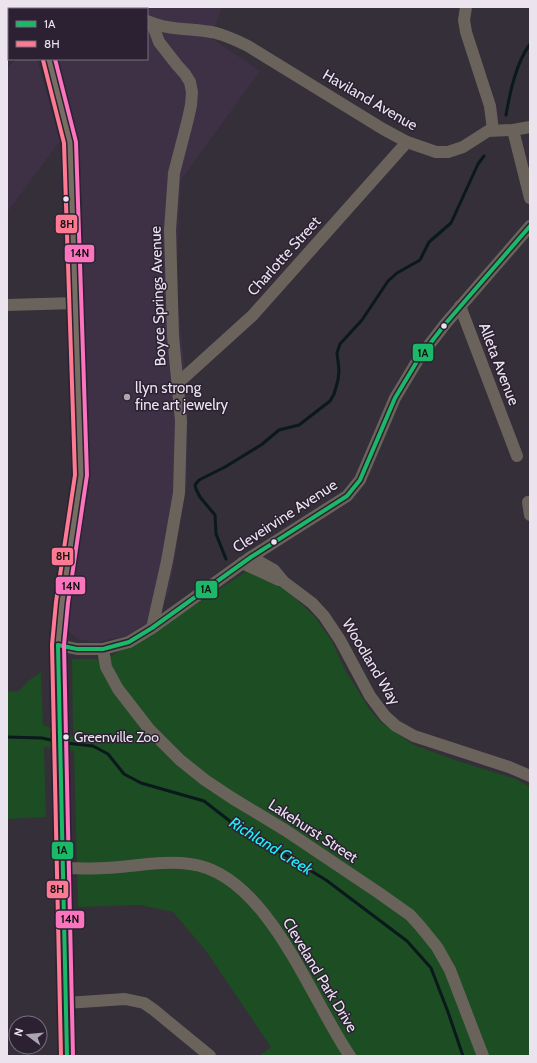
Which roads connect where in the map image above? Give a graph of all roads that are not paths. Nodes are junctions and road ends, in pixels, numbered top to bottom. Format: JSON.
{"nodes":[{"id":1,"x":466,"y":7,"type":"edge"},
{"id":2,"x":149,"y":22,"type":"edge"},
{"id":3,"x":49,"y":60,"type":"edge"},
{"id":4,"x":530,"y":127,"type":"edge"},
{"id":5,"x":493,"y":130,"type":"junction"},
{"id":6,"x":513,"y":130,"type":"junction"},
{"id":7,"x":407,"y":142,"type":"junction"},
{"id":8,"x":530,"y":198,"type":"edge"},
{"id":9,"x":530,"y":226,"type":"edge"},
{"id":10,"x":76,"y":303,"type":"junction"},
{"id":11,"x":7,"y":305,"type":"edge"},
{"id":12,"x":460,"y":306,"type":"junction"},
{"id":13,"x":178,"y":384,"type":"junction"},
{"id":14,"x":517,"y":456,"type":"dead end"},
{"id":15,"x":528,"y":502,"type":"dead end"},
{"id":16,"x":530,"y":515,"type":"edge"},
{"id":17,"x":247,"y":560,"type":"junction"},
{"id":18,"x":152,"y":628,"type":"junction"},
{"id":19,"x":58,"y":645,"type":"junction"},
{"id":20,"x":103,"y":649,"type":"junction"},
{"id":21,"x":530,"y":776,"type":"edge"},
{"id":22,"x":63,"y":868,"type":"junction"},
{"id":23,"x":66,"y":1003,"type":"junction"},
{"id":24,"x":67,"y":1056,"type":"edge"},
{"id":25,"x":210,"y":1056,"type":"edge"},
{"id":26,"x":350,"y":1056,"type":"edge"},
{"id":27,"x":484,"y":1056,"type":"edge"}],
"edges":[{"from":1,"to":5,"type":"street"},
{"from":2,"to":7,"type":"street","name":"Haviland Avenue"},
{"from":2,"to":13,"type":"street","name":"Boyce Springs Avenue"},
{"from":3,"to":10,"type":"street"},
{"from":4,"to":6,"type":"street","name":"Haviland Avenue"},
{"from":5,"to":6,"type":"street","name":"Haviland Avenue"},
{"from":5,"to":7,"type":"street","name":"Haviland Avenue"},
{"from":6,"to":8,"type":"street"},
{"from":7,"to":13,"type":"street","name":"Charlotte Street"},
{"from":9,"to":12,"type":"street","name":"Cleveirvine Avenue"},
{"from":10,"to":11,"type":"street"},
{"from":10,"to":19,"type":"street"},
{"from":12,"to":14,"type":"street","name":"Alleta Avenue"},
{"from":12,"to":17,"type":"street","name":"Cleveirvine Avenue"},
{"from":13,"to":18,"type":"street","name":"Boyce Springs Avenue"},
{"from":15,"to":16,"type":"street"},
{"from":17,"to":18,"type":"street","name":"Cleveirvine Avenue"},
{"from":17,"to":21,"type":"street","name":"Woodland Way"},
{"from":18,"to":20,"type":"street","name":"Cleveirvine Avenue"},
{"from":19,"to":20,"type":"street","name":"Cleveirvine Avenue"},
{"from":19,"to":22,"type":"street"},
{"from":20,"to":27,"type":"street","name":"Lakehurst Street"},
{"from":22,"to":23,"type":"street"},
{"from":22,"to":26,"type":"street","name":"Cleveland Park Drive"},
{"from":23,"to":24,"type":"street"},
{"from":23,"to":25,"type":"street"}]}
